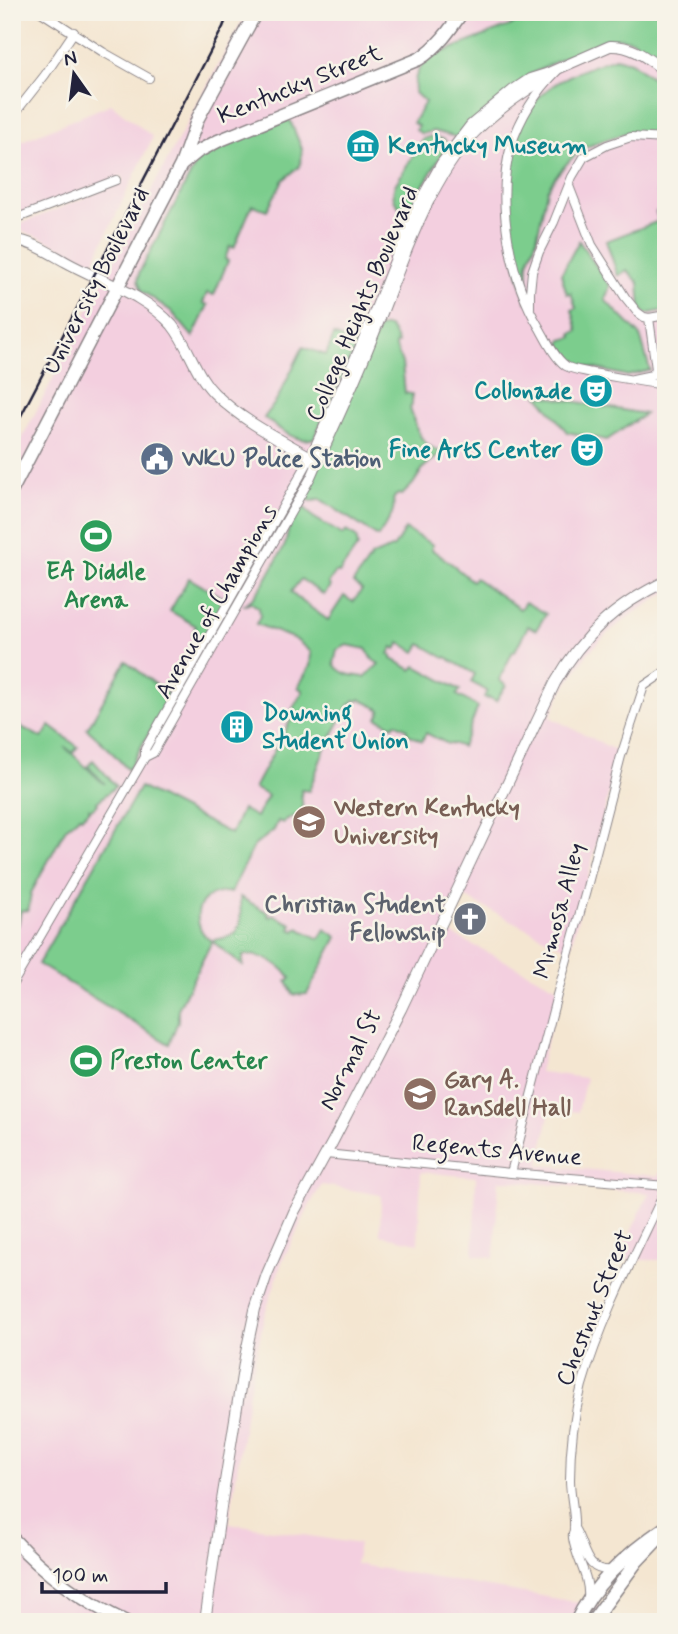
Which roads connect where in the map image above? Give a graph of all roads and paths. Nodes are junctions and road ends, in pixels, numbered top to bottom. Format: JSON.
{"nodes":[{"id":1,"x":41,"y":12,"type":"edge"},
{"id":2,"x":256,"y":12,"type":"edge"},
{"id":3,"x":462,"y":12,"type":"edge"},
{"id":4,"x":74,"y":32,"type":"junction"},
{"id":5,"x":560,"y":67,"type":"junction"},
{"id":6,"x":666,"y":72,"type":"edge"},
{"id":7,"x":149,"y":78,"type":"dead end"},
{"id":8,"x":12,"y":117,"type":"edge"},
{"id":9,"x":666,"y":139,"type":"edge"},
{"id":10,"x":181,"y":165,"type":"junction"},
{"id":11,"x":116,"y":180,"type":"dead end"},
{"id":12,"x":569,"y":185,"type":"junction"},
{"id":13,"x":12,"y":220,"type":"edge"},
{"id":14,"x":12,"y":239,"type":"edge"},
{"id":15,"x":118,"y":287,"type":"junction"},
{"id":16,"x":530,"y":310,"type":"junction"},
{"id":17,"x":666,"y":315,"type":"edge"},
{"id":18,"x":649,"y":318,"type":"junction"},
{"id":19,"x":630,"y":380,"type":"junction"},
{"id":20,"x":666,"y":385,"type":"edge"},
{"id":21,"x":314,"y":459,"type":"junction"},
{"id":22,"x":12,"y":490,"type":"edge"},
{"id":23,"x":666,"y":581,"type":"edge"},
{"id":24,"x":666,"y":671,"type":"edge"},
{"id":25,"x":12,"y":985,"type":"edge"},
{"id":26,"x":326,"y":1154,"type":"junction"},
{"id":27,"x":511,"y":1173,"type":"junction"},
{"id":28,"x":666,"y":1188,"type":"edge"},
{"id":29,"x":575,"y":1528,"type":"junction"},
{"id":30,"x":666,"y":1528,"type":"edge"},
{"id":31,"x":12,"y":1538,"type":"edge"},
{"id":32,"x":615,"y":1569,"type":"junction"},
{"id":33,"x":579,"y":1613,"type":"edge"},
{"id":34,"x":127,"y":1622,"type":"edge"},
{"id":35,"x":205,"y":1622,"type":"edge"},
{"id":36,"x":592,"y":1622,"type":"edge"}],
"edges":[{"from":1,"to":4,"type":"street"},
{"from":2,"to":10,"type":"main road","name":"University Boulevard"},
{"from":3,"to":10,"type":"main road","name":"Kentucky Street"},
{"from":4,"to":7,"type":"street"},
{"from":4,"to":8,"type":"street"},
{"from":5,"to":6,"type":"street","name":"College Heights Boulevard"},
{"from":5,"to":16,"type":"street"},
{"from":5,"to":21,"type":"street","name":"College Heights Boulevard"},
{"from":9,"to":12,"type":"street"},
{"from":10,"to":15,"type":"main road","name":"University Boulevard"},
{"from":11,"to":13,"type":"street"},
{"from":12,"to":16,"type":"street"},
{"from":12,"to":18,"type":"street"},
{"from":14,"to":15,"type":"street","name":"College Heights Boulevard"},
{"from":15,"to":21,"type":"street","name":"College Heights Boulevard"},
{"from":15,"to":22,"type":"main road","name":"University Boulevard"},
{"from":16,"to":19,"type":"street"},
{"from":17,"to":18,"type":"street"},
{"from":18,"to":19,"type":"street"},
{"from":19,"to":20,"type":"street"},
{"from":21,"to":25,"type":"street","name":"Avenue of Champions"},
{"from":23,"to":26,"type":"street","name":"Normal St"},
{"from":24,"to":27,"type":"street","name":"Mimosa Alley"},
{"from":26,"to":27,"type":"street","name":"Regents Avenue"},
{"from":26,"to":35,"type":"street","name":"Normal St"},
{"from":27,"to":28,"type":"street","name":"Regents Avenue"},
{"from":28,"to":29,"type":"street","name":"Chestnut Street"},
{"from":29,"to":32,"type":"street","name":"Chestnut Street"},
{"from":29,"to":33,"type":"street","name":"Chestnut Street"},
{"from":30,"to":32,"type":"main road"},
{"from":30,"to":36,"type":"main road"},
{"from":31,"to":34,"type":"main road"},
{"from":32,"to":33,"type":"main road"}]}
